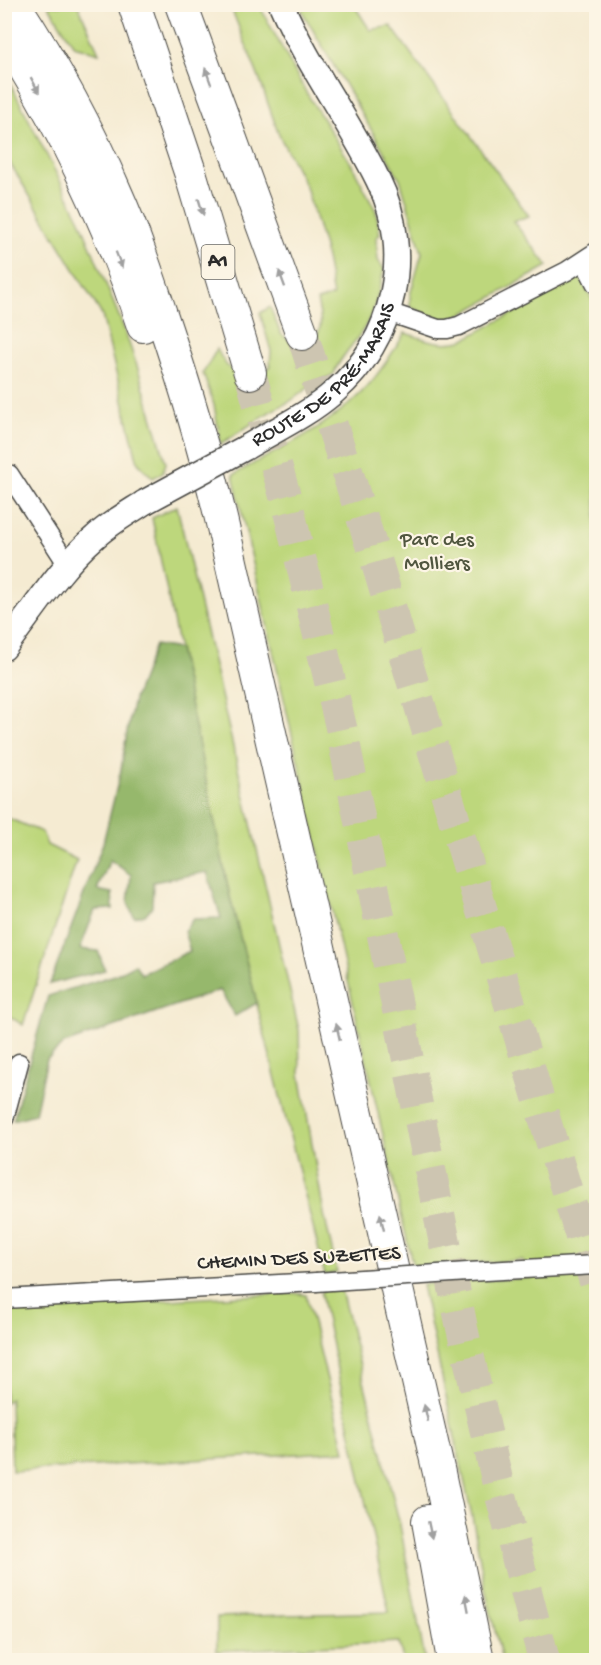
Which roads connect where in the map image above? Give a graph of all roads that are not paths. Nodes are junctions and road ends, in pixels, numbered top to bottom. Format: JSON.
{"nodes":[{"id":1,"x":14,"y":4,"type":"edge"},
{"id":2,"x":134,"y":4,"type":"edge"},
{"id":3,"x":181,"y":4,"type":"edge"},
{"id":4,"x":280,"y":4,"type":"edge"},
{"id":5,"x":4,"y":35,"type":"edge"},
{"id":6,"x":590,"y":256,"type":"edge"},
{"id":7,"x":597,"y":284,"type":"edge"},
{"id":8,"x":388,"y":312,"type":"junction"},
{"id":9,"x":302,"y":334,"type":"tunnel mouth"},
{"id":10,"x":250,"y":373,"type":"tunnel mouth"},
{"id":11,"x":4,"y":477,"type":"edge"},
{"id":12,"x":68,"y":565,"type":"junction"},
{"id":13,"x":4,"y":648,"type":"edge"},
{"id":14,"x":19,"y":1064,"type":"dead end"},
{"id":15,"x":4,"y":1119,"type":"edge"},
{"id":16,"x":597,"y":1265,"type":"edge"},
{"id":17,"x":4,"y":1299,"type":"edge"},
{"id":18,"x":453,"y":1660,"type":"edge"},
{"id":19,"x":478,"y":1660,"type":"edge"}],
"edges":[{"from":19,"to":1,"type":"highway","one_way":true},
{"from":2,"to":10,"type":"highway","number":"A1","one_way":true},
{"from":9,"to":3,"type":"highway","one_way":true},
{"from":4,"to":8,"type":"street","name":"ROUTE DE PRÉ-MARAIS"},
{"from":5,"to":18,"type":"highway","one_way":true},
{"from":6,"to":7,"type":"street"},
{"from":6,"to":8,"type":"street"},
{"from":8,"to":12,"type":"street","name":"ROUTE DE PRÉ-MARAIS","bridge":true},
{"from":11,"to":12,"type":"street"},
{"from":12,"to":13,"type":"street","name":"ROUTE DE PRÉ-MARAIS"},
{"from":14,"to":15,"type":"street"},
{"from":16,"to":17,"type":"street","name":"CHEMIN DES SUZETTES","bridge":true}]}
